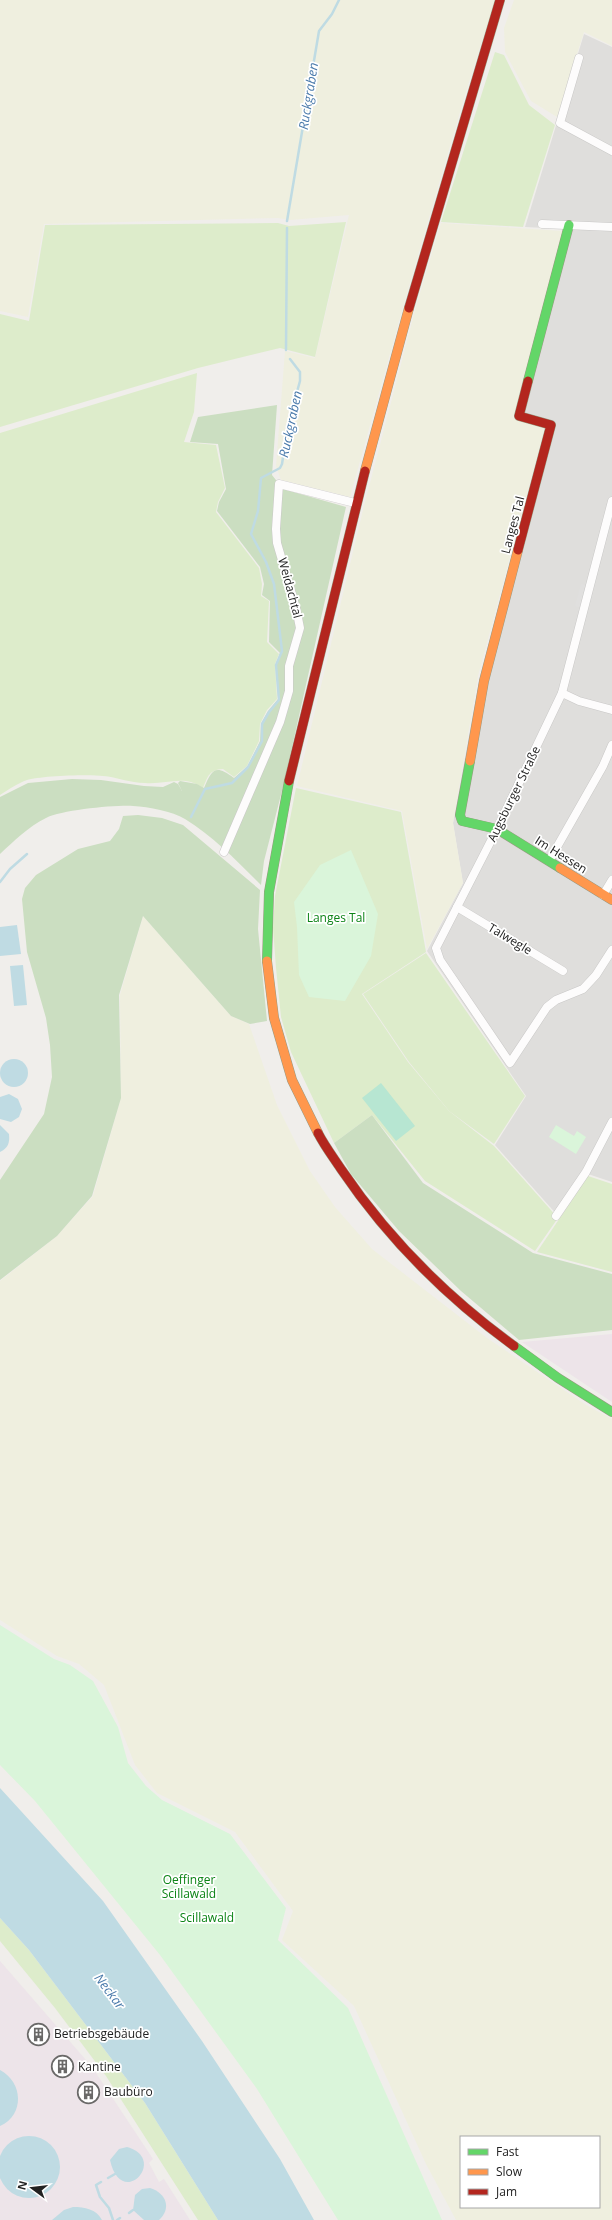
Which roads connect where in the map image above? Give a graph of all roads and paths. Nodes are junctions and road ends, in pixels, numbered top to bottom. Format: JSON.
{"nodes":[{"id":1,"x":500,"y":0,"type":"edge"},
{"id":2,"x":579,"y":58,"type":"dead end"},
{"id":3,"x":612,"y":151,"type":"edge"},
{"id":4,"x":542,"y":224,"type":"dead end"},
{"id":5,"x":569,"y":226,"type":"junction"},
{"id":6,"x":612,"y":227,"type":"edge"},
{"id":7,"x":612,"y":501,"type":"edge"},
{"id":8,"x":355,"y":503,"type":"junction"},
{"id":9,"x":562,"y":693,"type":"junction"},
{"id":10,"x":612,"y":710,"type":"edge"},
{"id":11,"x":612,"y":745,"type":"edge"},
{"id":12,"x":497,"y":829,"type":"junction"},
{"id":13,"x":224,"y":852,"type":"dead end"},
{"id":14,"x":549,"y":861,"type":"junction"},
{"id":15,"x":612,"y":880,"type":"edge"},
{"id":16,"x":603,"y":895,"type":"junction"},
{"id":17,"x":612,"y":900,"type":"edge"},
{"id":18,"x":457,"y":907,"type":"junction"},
{"id":19,"x":612,"y":950,"type":"edge"},
{"id":20,"x":563,"y":971,"type":"dead end"},
{"id":21,"x":612,"y":1122,"type":"edge"},
{"id":22,"x":556,"y":1216,"type":"dead end"},
{"id":23,"x":612,"y":1412,"type":"edge"}],
"edges":[{"from":1,"to":8,"type":"main road"},
{"from":2,"to":3,"type":"street"},
{"from":4,"to":5,"type":"street"},
{"from":5,"to":6,"type":"street"},
{"from":5,"to":12,"type":"main road","name":"Langes Tal"},
{"from":7,"to":9,"type":"street","name":"Augsburger Straße"},
{"from":8,"to":13,"type":"street","name":"Weidachtal"},
{"from":8,"to":23,"type":"main road"},
{"from":9,"to":10,"type":"street"},
{"from":9,"to":12,"type":"street","name":"Augsburger Straße"},
{"from":11,"to":14,"type":"street"},
{"from":12,"to":14,"type":"main road","name":"Im Hessen"},
{"from":12,"to":18,"type":"street","name":"Augsburger Straße"},
{"from":14,"to":16,"type":"main road","name":"Im Hessen"},
{"from":15,"to":16,"type":"street"},
{"from":16,"to":17,"type":"main road","name":"Im Hessen"},
{"from":18,"to":19,"type":"street","name":"Augsburger Straße"},
{"from":18,"to":20,"type":"street","name":"Talwegle"},
{"from":21,"to":22,"type":"street"}]}
